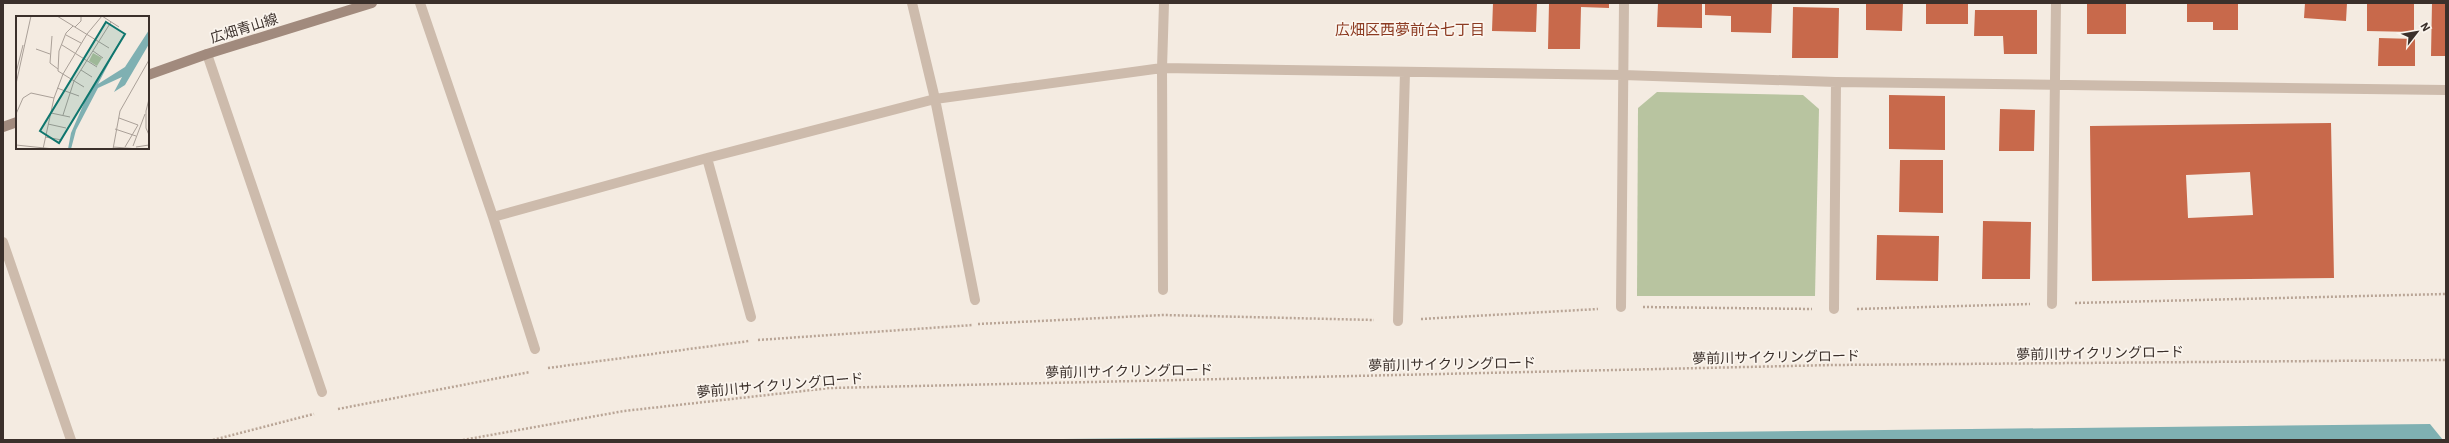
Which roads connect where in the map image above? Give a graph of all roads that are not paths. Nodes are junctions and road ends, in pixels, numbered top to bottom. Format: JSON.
{"nodes":[{"id":1,"x":372,"y":3,"type":"edge"},
{"id":2,"x":420,"y":3,"type":"edge"},
{"id":3,"x":912,"y":3,"type":"edge"},
{"id":4,"x":1164,"y":3,"type":"edge"},
{"id":5,"x":1624,"y":3,"type":"edge"},
{"id":6,"x":2056,"y":3,"type":"edge"},
{"id":7,"x":207,"y":54,"type":"junction"},
{"id":8,"x":1162,"y":68,"type":"junction"},
{"id":9,"x":1405,"y":72,"type":"junction"},
{"id":10,"x":149,"y":75,"type":"edge"},
{"id":11,"x":1623,"y":75,"type":"junction"},
{"id":12,"x":1836,"y":82,"type":"junction"},
{"id":13,"x":2055,"y":85,"type":"junction"},
{"id":14,"x":2446,"y":90,"type":"edge"},
{"id":15,"x":934,"y":99,"type":"junction"},
{"id":16,"x":16,"y":122,"type":"edge"},
{"id":17,"x":3,"y":127,"type":"edge"},
{"id":18,"x":707,"y":158,"type":"junction"},
{"id":19,"x":493,"y":216,"type":"junction"},
{"id":20,"x":3,"y":242,"type":"edge"},
{"id":21,"x":1163,"y":290,"type":"dead end"},
{"id":22,"x":975,"y":300,"type":"dead end"},
{"id":23,"x":2052,"y":304,"type":"road end"},
{"id":24,"x":1622,"y":307,"type":"road end"},
{"id":25,"x":1834,"y":309,"type":"road end"},
{"id":26,"x":751,"y":317,"type":"dead end"},
{"id":27,"x":1398,"y":321,"type":"road end"},
{"id":28,"x":535,"y":349,"type":"dead end"},
{"id":29,"x":322,"y":392,"type":"dead end"},
{"id":30,"x":71,"y":440,"type":"edge"}],
"edges":[{"from":1,"to":7,"type":"main road","name":"広畑青山線"},
{"from":2,"to":19,"type":"street"},
{"from":3,"to":15,"type":"street"},
{"from":4,"to":8,"type":"street"},
{"from":5,"to":11,"type":"street"},
{"from":6,"to":13,"type":"street"},
{"from":7,"to":10,"type":"main road","name":"広畑青山線"},
{"from":7,"to":29,"type":"street"},
{"from":8,"to":9,"type":"street"},
{"from":8,"to":15,"type":"street"},
{"from":8,"to":21,"type":"street"},
{"from":9,"to":11,"type":"street"},
{"from":9,"to":27,"type":"street"},
{"from":11,"to":12,"type":"street"},
{"from":11,"to":24,"type":"street"},
{"from":12,"to":13,"type":"street"},
{"from":12,"to":25,"type":"street"},
{"from":13,"to":14,"type":"street"},
{"from":13,"to":23,"type":"street"},
{"from":15,"to":18,"type":"street"},
{"from":15,"to":22,"type":"street"},
{"from":16,"to":17,"type":"main road"},
{"from":18,"to":19,"type":"street"},
{"from":18,"to":26,"type":"street"},
{"from":19,"to":28,"type":"street"},
{"from":20,"to":30,"type":"street"}]}
